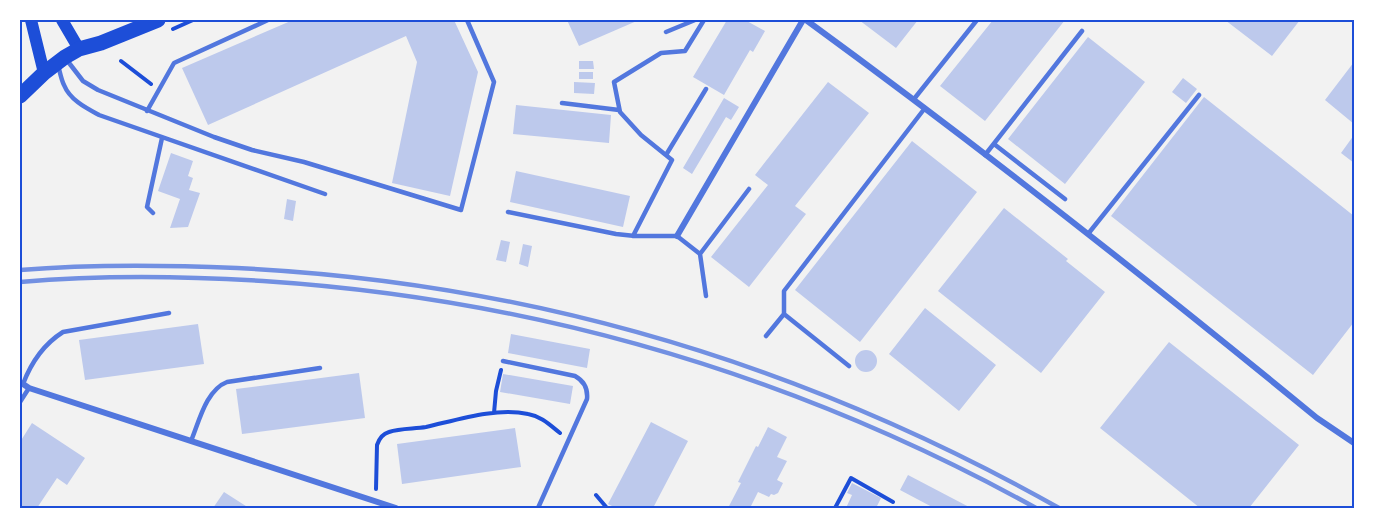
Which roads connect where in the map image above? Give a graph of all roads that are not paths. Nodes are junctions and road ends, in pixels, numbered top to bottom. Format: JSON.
{"nodes":[{"id":1,"x":31,"y":20,"type":"edge"},
{"id":2,"x":62,"y":20,"type":"edge"},
{"id":3,"x":158,"y":20,"type":"edge"},
{"id":4,"x":268,"y":20,"type":"edge"},
{"id":5,"x":467,"y":20,"type":"edge"},
{"id":6,"x":695,"y":20,"type":"edge"},
{"id":7,"x":704,"y":20,"type":"edge"},
{"id":8,"x":804,"y":20,"type":"edge"},
{"id":9,"x":977,"y":20,"type":"edge"},
{"id":10,"x":666,"y":32,"type":"dead end"},
{"id":11,"x":1082,"y":32,"type":"dead end"},
{"id":12,"x":79,"y":49,"type":"junction"},
{"id":13,"x":61,"y":60,"type":"junction"},
{"id":14,"x":45,"y":73,"type":"junction"},
{"id":15,"x":706,"y":89,"type":"dead end"},
{"id":16,"x":1199,"y":95,"type":"dead end"},
{"id":17,"x":20,"y":96,"type":"edge"},
{"id":18,"x":914,"y":99,"type":"junction"},
{"id":19,"x":562,"y":103,"type":"dead end"},
{"id":20,"x":925,"y":108,"type":"junction"},
{"id":21,"x":619,"y":110,"type":"junction"},
{"id":22,"x":147,"y":111,"type":"junction"},
{"id":23,"x":162,"y":138,"type":"junction"},
{"id":24,"x":994,"y":144,"type":"junction"},
{"id":25,"x":666,"y":155,"type":"junction"},
{"id":26,"x":985,"y":155,"type":"junction"},
{"id":27,"x":749,"y":189,"type":"dead end"},
{"id":28,"x":325,"y":194,"type":"dead end"},
{"id":29,"x":1065,"y":199,"type":"dead end"},
{"id":30,"x":508,"y":212,"type":"dead end"},
{"id":31,"x":153,"y":213,"type":"dead end"},
{"id":32,"x":1088,"y":234,"type":"junction"},
{"id":33,"x":633,"y":236,"type":"junction"},
{"id":34,"x":677,"y":236,"type":"junction"},
{"id":35,"x":700,"y":254,"type":"junction"},
{"id":36,"x":706,"y":296,"type":"dead end"},
{"id":37,"x":169,"y":313,"type":"dead end"},
{"id":38,"x":784,"y":314,"type":"junction"},
{"id":39,"x":766,"y":336,"type":"dead end"},
{"id":40,"x":503,"y":361,"type":"road end"},
{"id":41,"x":849,"y":366,"type":"dead end"},
{"id":42,"x":320,"y":368,"type":"dead end"},
{"id":43,"x":23,"y":384,"type":"joint"},
{"id":44,"x":29,"y":388,"type":"junction"},
{"id":45,"x":20,"y":402,"type":"edge"},
{"id":46,"x":191,"y":441,"type":"junction"},
{"id":47,"x":1354,"y":443,"type":"edge"},
{"id":48,"x":396,"y":508,"type":"edge"},
{"id":49,"x":538,"y":508,"type":"edge"}],
"edges":[{"from":1,"to":14,"type":"main road"},
{"from":2,"to":12,"type":"main road"},
{"from":3,"to":12,"type":"main road"},
{"from":4,"to":22,"type":"lane"},
{"from":5,"to":22,"type":"lane"},
{"from":6,"to":10,"type":"lane"},
{"from":7,"to":21,"type":"lane"},
{"from":8,"to":18,"type":"street"},
{"from":8,"to":34,"type":"street"},
{"from":9,"to":18,"type":"lane"},
{"from":11,"to":24,"type":"lane"},
{"from":12,"to":13,"type":"main road"},
{"from":13,"to":14,"type":"main road"},
{"from":13,"to":22,"type":"lane"},
{"from":13,"to":23,"type":"lane"},
{"from":14,"to":17,"type":"main road"},
{"from":15,"to":25,"type":"lane"},
{"from":16,"to":32,"type":"lane"},
{"from":18,"to":20,"type":"street"},
{"from":19,"to":21,"type":"lane"},
{"from":20,"to":26,"type":"street"},
{"from":20,"to":38,"type":"lane"},
{"from":21,"to":25,"type":"lane"},
{"from":23,"to":28,"type":"lane"},
{"from":23,"to":31,"type":"lane"},
{"from":24,"to":26,"type":"lane"},
{"from":24,"to":29,"type":"lane"},
{"from":25,"to":33,"type":"lane"},
{"from":26,"to":32,"type":"street"},
{"from":27,"to":35,"type":"lane"},
{"from":30,"to":33,"type":"lane"},
{"from":32,"to":47,"type":"street"},
{"from":33,"to":34,"type":"lane"},
{"from":34,"to":35,"type":"lane"},
{"from":35,"to":36,"type":"lane"},
{"from":37,"to":43,"type":"lane"},
{"from":38,"to":39,"type":"lane"},
{"from":38,"to":41,"type":"lane"},
{"from":40,"to":49,"type":"lane"},
{"from":42,"to":46,"type":"lane"},
{"from":43,"to":44,"type":"street"},
{"from":44,"to":45,"type":"lane"},
{"from":44,"to":46,"type":"street"},
{"from":46,"to":48,"type":"street"}]}
